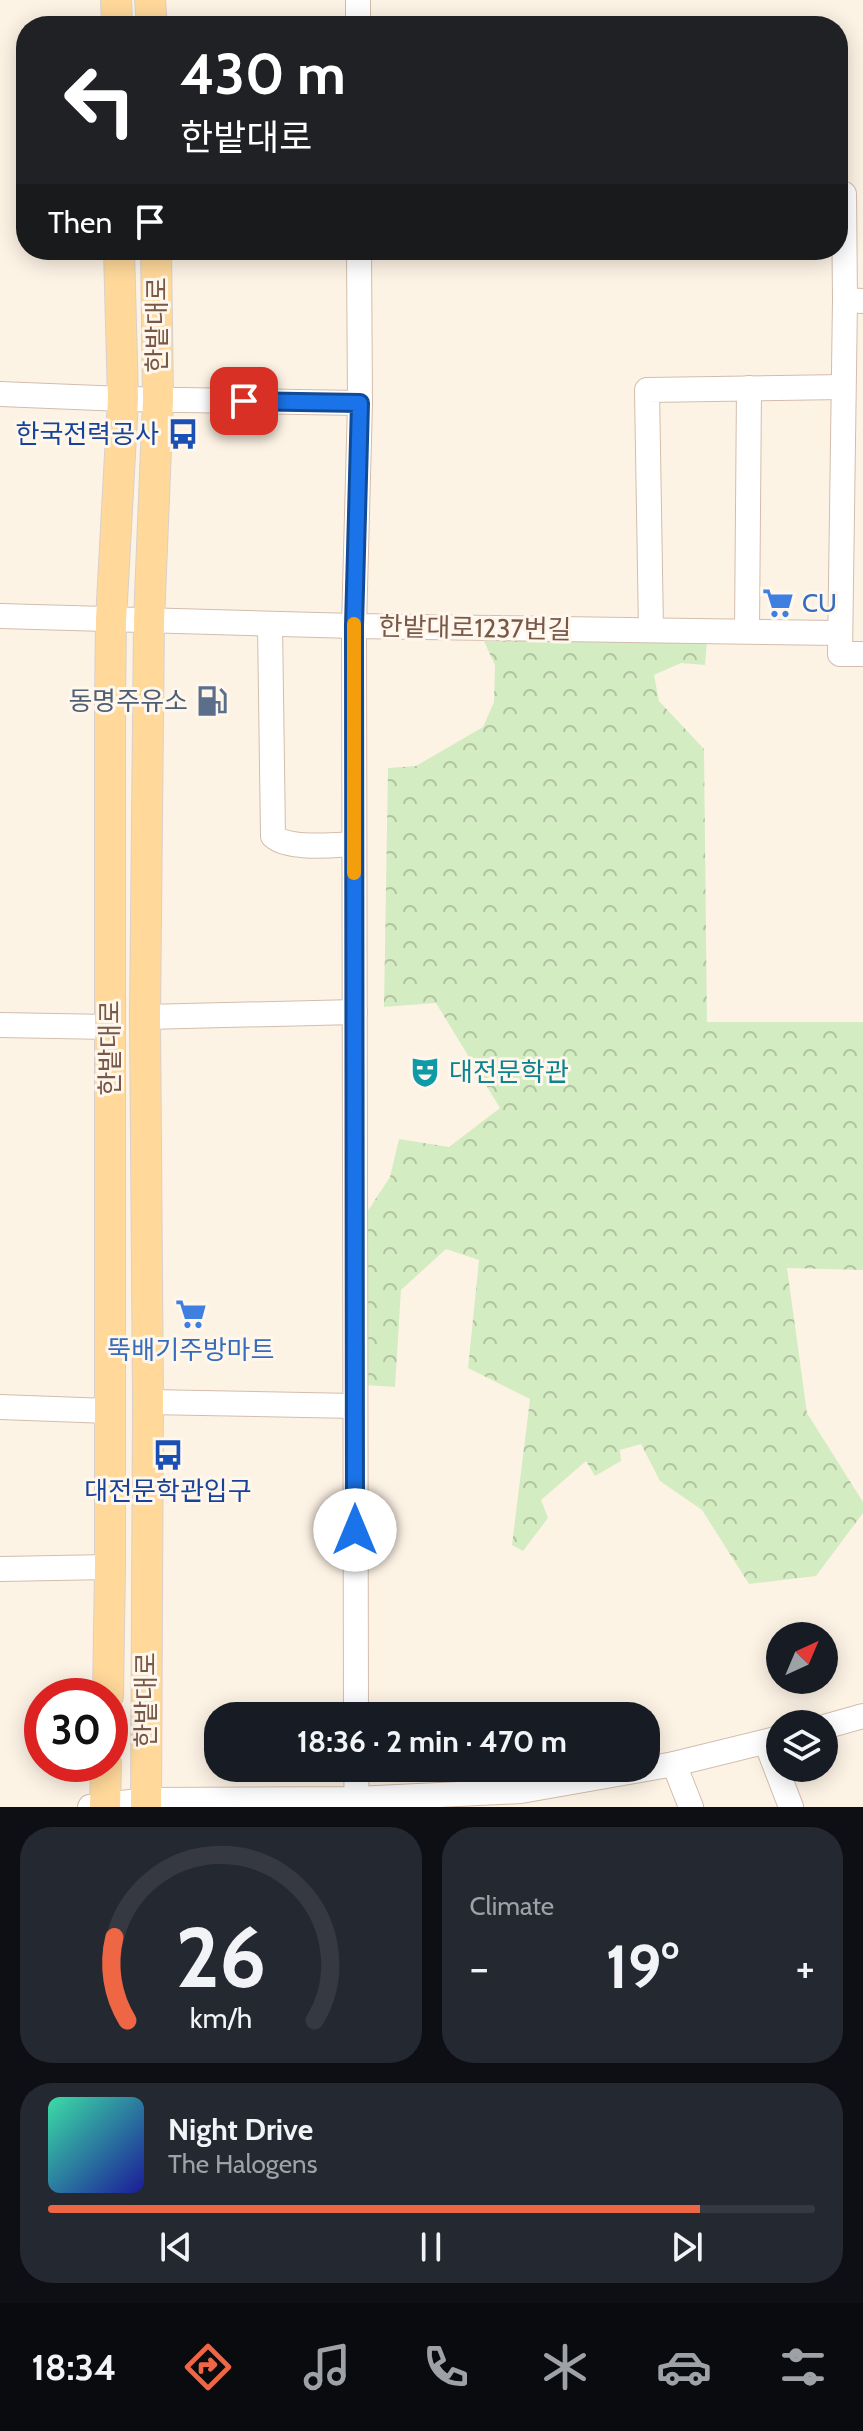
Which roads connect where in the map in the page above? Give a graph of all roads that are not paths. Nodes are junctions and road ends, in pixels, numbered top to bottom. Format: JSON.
{"nodes":[{"id":1,"x":848,"y":236,"type":"edge"},
{"id":2,"x":119,"y":260,"type":"edge"},
{"id":3,"x":156,"y":260,"type":"edge"},
{"id":4,"x":359,"y":260,"type":"edge"},
{"id":5,"x":854,"y":300,"type":"edge"},
{"id":6,"x":843,"y":387,"type":"junction"},
{"id":7,"x":749,"y":388,"type":"junction"},
{"id":8,"x":0,"y":394,"type":"edge"},
{"id":9,"x":123,"y":399,"type":"junction"},
{"id":10,"x":158,"y":400,"type":"junction"},
{"id":11,"x":360,"y":403,"type":"junction"},
{"id":12,"x":0,"y":616,"type":"edge"},
{"id":13,"x":111,"y":620,"type":"junction"},
{"id":14,"x":149,"y":621,"type":"junction"},
{"id":15,"x":270,"y":624,"type":"junction"},
{"id":16,"x":354,"y":626,"type":"junction"},
{"id":17,"x":651,"y":630,"type":"junction"},
{"id":18,"x":747,"y":631,"type":"junction"},
{"id":19,"x":840,"y":633,"type":"junction"},
{"id":20,"x":863,"y":654,"type":"edge"},
{"id":21,"x":354,"y":844,"type":"junction"},
{"id":22,"x":355,"y":1012,"type":"junction"},
{"id":23,"x":145,"y":1017,"type":"junction"},
{"id":24,"x":0,"y":1025,"type":"edge"},
{"id":25,"x":110,"y":1027,"type":"junction"},
{"id":26,"x":148,"y":1402,"type":"junction"},
{"id":27,"x":355,"y":1406,"type":"junction"},
{"id":28,"x":0,"y":1407,"type":"edge"},
{"id":29,"x":109,"y":1411,"type":"junction"},
{"id":30,"x":110,"y":1567,"type":"junction"},
{"id":31,"x":0,"y":1569,"type":"edge"},
{"id":32,"x":108,"y":1678,"type":"edge"},
{"id":33,"x":356,"y":1702,"type":"edge"},
{"id":34,"x":863,"y":1716,"type":"edge"},
{"id":35,"x":838,"y":1723,"type":"edge"},
{"id":36,"x":766,"y":1742,"type":"edge"},
{"id":37,"x":674,"y":1764,"type":"junction"},
{"id":38,"x":106,"y":1782,"type":"edge"},
{"id":39,"x":356,"y":1782,"type":"edge"},
{"id":40,"x":784,"y":1782,"type":"edge"},
{"id":41,"x":522,"y":1799,"type":"edge"},
{"id":42,"x":356,"y":1803,"type":"edge"},
{"id":43,"x":146,"y":1804,"type":"edge"},
{"id":44,"x":105,"y":1806,"type":"edge"},
{"id":45,"x":90,"y":1807,"type":"edge"},
{"id":46,"x":691,"y":1807,"type":"edge"},
{"id":47,"x":791,"y":1807,"type":"edge"}],
"edges":[{"from":1,"to":5,"type":"street"},
{"from":2,"to":9,"type":"main road","name":"한밭대로"},
{"from":3,"to":10,"type":"main road","name":"한밭대로"},
{"from":4,"to":11,"type":"street"},
{"from":5,"to":6,"type":"street"},
{"from":6,"to":7,"type":"street"},
{"from":6,"to":19,"type":"street"},
{"from":7,"to":17,"type":"street"},
{"from":7,"to":18,"type":"street"},
{"from":8,"to":9,"type":"street","name":"한밭대로"},
{"from":9,"to":10,"type":"street","name":"한밭대로"},
{"from":9,"to":13,"type":"main road","name":"한밭대로"},
{"from":10,"to":11,"type":"street","name":"한밭대로"},
{"from":10,"to":14,"type":"main road","name":"한밭대로"},
{"from":11,"to":16,"type":"street"},
{"from":12,"to":13,"type":"street","name":"한밭대로1237번길"},
{"from":13,"to":14,"type":"street","name":"한밭대로1237번길"},
{"from":13,"to":25,"type":"main road","name":"한밭대로"},
{"from":14,"to":15,"type":"street","name":"한밭대로1237번길"},
{"from":14,"to":23,"type":"main road","name":"한밭대로"},
{"from":15,"to":16,"type":"street","name":"한밭대로1237번길"},
{"from":15,"to":21,"type":"street"},
{"from":16,"to":17,"type":"street","name":"한밭대로1237번길"},
{"from":16,"to":21,"type":"street"},
{"from":17,"to":18,"type":"street","name":"한밭대로1237번길"},
{"from":18,"to":19,"type":"street","name":"한밭대로1237번길"},
{"from":19,"to":20,"type":"street"},
{"from":21,"to":22,"type":"street"},
{"from":22,"to":23,"type":"street","name":"한밭대로"},
{"from":22,"to":27,"type":"street"},
{"from":23,"to":26,"type":"main road","name":"한밭대로"},
{"from":24,"to":25,"type":"street"},
{"from":25,"to":29,"type":"main road","name":"한밭대로"},
{"from":26,"to":27,"type":"street"},
{"from":26,"to":43,"type":"main road","name":"한밭대로"},
{"from":27,"to":33,"type":"street"},
{"from":28,"to":29,"type":"street"},
{"from":29,"to":30,"type":"main road","name":"한밭대로"},
{"from":30,"to":31,"type":"street"},
{"from":30,"to":32,"type":"main road","name":"한밭대로"},
{"from":34,"to":35,"type":"street"},
{"from":36,"to":37,"type":"street"},
{"from":37,"to":41,"type":"street"},
{"from":37,"to":46,"type":"street"},
{"from":38,"to":44,"type":"main road","name":"한밭대로"},
{"from":39,"to":42,"type":"street"},
{"from":40,"to":47,"type":"street"},
{"from":41,"to":42,"type":"street"},
{"from":42,"to":43,"type":"street"},
{"from":43,"to":44,"type":"street"},
{"from":44,"to":45,"type":"street"}]}
